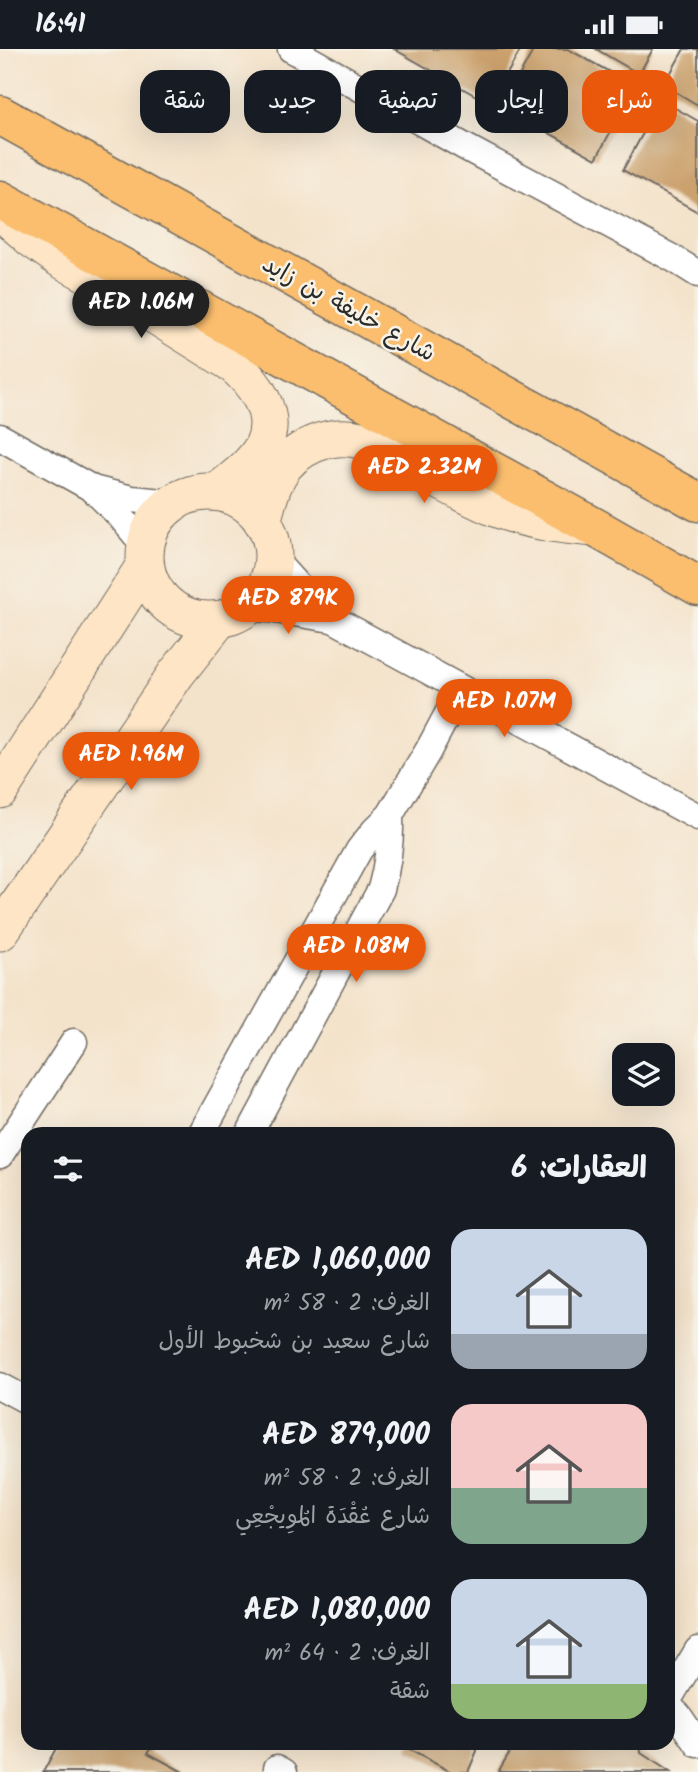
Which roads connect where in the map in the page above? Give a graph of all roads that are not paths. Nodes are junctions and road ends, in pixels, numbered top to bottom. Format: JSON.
{"nodes":[{"id":1,"x":290,"y":49,"type":"edge"},
{"id":2,"x":0,"y":115,"type":"edge"},
{"id":3,"x":0,"y":200,"type":"edge"},
{"id":4,"x":0,"y":211,"type":"edge"},
{"id":5,"x":698,"y":274,"type":"edge"},
{"id":6,"x":0,"y":437,"type":"edge"},
{"id":7,"x":93,"y":489,"type":"junction"},
{"id":8,"x":217,"y":492,"type":"junction"},
{"id":9,"x":698,"y":502,"type":"edge"},
{"id":10,"x":173,"y":503,"type":"junction"},
{"id":11,"x":262,"y":521,"type":"junction"},
{"id":12,"x":596,"y":528,"type":"junction"},
{"id":13,"x":145,"y":556,"type":"junction"},
{"id":14,"x":273,"y":559,"type":"junction"},
{"id":15,"x":698,"y":586,"type":"edge"},
{"id":16,"x":233,"y":614,"type":"junction"},
{"id":17,"x":333,"y":619,"type":"junction"},
{"id":18,"x":461,"y":689,"type":"junction"},
{"id":19,"x":0,"y":790,"type":"edge"},
{"id":20,"x":390,"y":815,"type":"junction"},
{"id":21,"x":698,"y":817,"type":"edge"},
{"id":22,"x":0,"y":932,"type":"edge"},
{"id":23,"x":74,"y":1042,"type":"dead end"},
{"id":24,"x":205,"y":1127,"type":"edge"},
{"id":25,"x":253,"y":1127,"type":"edge"},
{"id":26,"x":0,"y":1155,"type":"edge"},
{"id":27,"x":0,"y":1386,"type":"edge"},
{"id":28,"x":21,"y":1397,"type":"edge"},
{"id":29,"x":698,"y":1650,"type":"edge"},
{"id":30,"x":675,"y":1688,"type":"edge"},
{"id":31,"x":675,"y":1712,"type":"edge"},
{"id":32,"x":698,"y":1744,"type":"edge"}],
"edges":[{"from":1,"to":5,"type":"street"},
{"from":2,"to":9,"type":"highway","name":"شارع خليفة بن زايد"},
{"from":3,"to":12,"type":"highway"},
{"from":4,"to":8,"type":"main road"},
{"from":6,"to":7,"type":"street"},
{"from":7,"to":10,"type":"street"},
{"from":7,"to":13,"type":"street"},
{"from":8,"to":10,"type":"main road"},
{"from":8,"to":11,"type":"main road"},
{"from":10,"to":13,"type":"main road"},
{"from":11,"to":12,"type":"main road"},
{"from":11,"to":14,"type":"main road"},
{"from":12,"to":15,"type":"highway"},
{"from":13,"to":16,"type":"main road"},
{"from":13,"to":19,"type":"main road"},
{"from":14,"to":16,"type":"main road"},
{"from":14,"to":17,"type":"street"},
{"from":16,"to":17,"type":"street"},
{"from":16,"to":22,"type":"main road"},
{"from":17,"to":18,"type":"street"},
{"from":18,"to":20,"type":"street"},
{"from":18,"to":21,"type":"street"},
{"from":20,"to":24,"type":"street"},
{"from":20,"to":25,"type":"street"},
{"from":23,"to":26,"type":"street"},
{"from":27,"to":28,"type":"street"},
{"from":29,"to":30,"type":"street"},
{"from":31,"to":32,"type":"street"}]}
